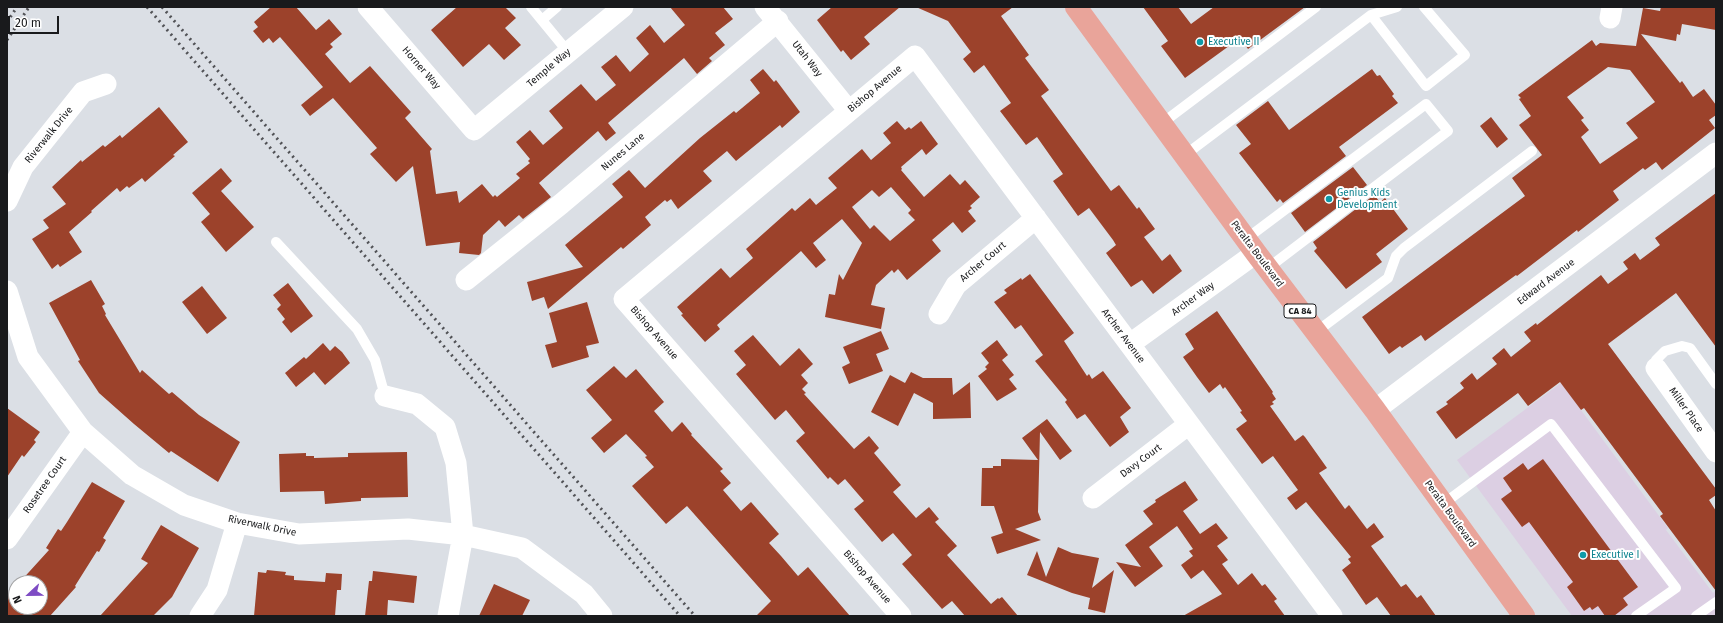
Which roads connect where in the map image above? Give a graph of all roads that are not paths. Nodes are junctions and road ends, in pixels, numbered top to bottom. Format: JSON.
{"nodes":[{"id":1,"x":368,"y":7,"type":"edge"},
{"id":2,"x":531,"y":7,"type":"edge"},
{"id":3,"x":557,"y":7,"type":"edge"},
{"id":4,"x":623,"y":7,"type":"edge"},
{"id":5,"x":1076,"y":7,"type":"edge"},
{"id":6,"x":1316,"y":7,"type":"edge"},
{"id":7,"x":1397,"y":7,"type":"edge"},
{"id":8,"x":1424,"y":7,"type":"edge"},
{"id":9,"x":771,"y":14,"type":"edge"},
{"id":10,"x":1371,"y":15,"type":"junction"},
{"id":11,"x":542,"y":20,"type":"junction"},
{"id":12,"x":568,"y":52,"type":"junction"},
{"id":13,"x":915,"y":56,"type":"joint"},
{"id":14,"x":106,"y":84,"type":"dead end"},
{"id":15,"x":849,"y":111,"type":"junction"},
{"id":16,"x":1162,"y":124,"type":"junction"},
{"id":17,"x":474,"y":130,"type":"joint"},
{"id":18,"x":1532,"y":150,"type":"dead end"},
{"id":19,"x":1716,"y":153,"type":"edge"},
{"id":20,"x":1185,"y":155,"type":"junction"},
{"id":21,"x":7,"y":201,"type":"edge"},
{"id":22,"x":1036,"y":218,"type":"junction"},
{"id":23,"x":276,"y":242,"type":"dead end"},
{"id":24,"x":1257,"y":254,"type":"junction"},
{"id":25,"x":466,"y":280,"type":"dead end"},
{"id":26,"x":7,"y":291,"type":"edge"},
{"id":27,"x":939,"y":314,"type":"dead end"},
{"id":28,"x":1316,"y":332,"type":"junction"},
{"id":29,"x":1130,"y":344,"type":"junction"},
{"id":30,"x":1656,"y":368,"type":"joint"},
{"id":31,"x":1716,"y":384,"type":"edge"},
{"id":32,"x":385,"y":396,"type":"joint"},
{"id":33,"x":1375,"y":410,"type":"junction"},
{"id":34,"x":1189,"y":424,"type":"junction"},
{"id":35,"x":83,"y":432,"type":"junction"},
{"id":36,"x":1716,"y":452,"type":"edge"},
{"id":37,"x":1092,"y":498,"type":"dead end"},
{"id":38,"x":1443,"y":504,"type":"junction"},
{"id":39,"x":238,"y":523,"type":"junction"},
{"id":40,"x":463,"y":535,"type":"junction"},
{"id":41,"x":7,"y":539,"type":"edge"},
{"id":42,"x":1716,"y":602,"type":"edge"},
{"id":43,"x":200,"y":616,"type":"edge"},
{"id":44,"x":448,"y":616,"type":"edge"},
{"id":45,"x":602,"y":616,"type":"edge"},
{"id":46,"x":901,"y":616,"type":"edge"},
{"id":47,"x":1332,"y":616,"type":"edge"},
{"id":48,"x":1524,"y":616,"type":"edge"},
{"id":49,"x":1636,"y":616,"type":"edge"},
{"id":50,"x":1696,"y":616,"type":"edge"}],
"edges":[{"from":1,"to":17,"type":"street","name":"Horner Way"},
{"from":2,"to":11,"type":"lane"},
{"from":3,"to":11,"type":"lane"},
{"from":4,"to":12,"type":"street","name":"Temple Way"},
{"from":5,"to":16,"type":"main road","name":"Peralta Boulevard","number":"CA 84"},
{"from":6,"to":16,"type":"lane"},
{"from":7,"to":10,"type":"lane"},
{"from":8,"to":10,"type":"lane"},
{"from":9,"to":15,"type":"street","name":"Utah Way"},
{"from":9,"to":25,"type":"street","name":"Nunes Lane"},
{"from":10,"to":20,"type":"lane"},
{"from":11,"to":12,"type":"lane"},
{"from":12,"to":17,"type":"street","name":"Temple Way"},
{"from":13,"to":15,"type":"street","name":"Bishop Avenue"},
{"from":13,"to":22,"type":"street","name":"Archer Avenue"},
{"from":14,"to":21,"type":"street","name":"Riverwalk Drive"},
{"from":15,"to":46,"type":"street","name":"Bishop Avenue"},
{"from":16,"to":20,"type":"main road","name":"Peralta Boulevard","number":"CA 84"},
{"from":18,"to":28,"type":"lane"},
{"from":19,"to":33,"type":"street","name":"Edward Avenue"},
{"from":20,"to":24,"type":"main road","name":"Peralta Boulevard","number":"CA 84"},
{"from":22,"to":27,"type":"street","name":"Archer Court"},
{"from":22,"to":29,"type":"street","name":"Archer Avenue"},
{"from":23,"to":32,"type":"lane"},
{"from":24,"to":24,"type":"lane"},
{"from":24,"to":28,"type":"main road","name":"Peralta Boulevard","number":"CA 84"},
{"from":24,"to":29,"type":"street","name":"Archer Way"},
{"from":26,"to":35,"type":"street","name":"Riverwalk Drive"},
{"from":28,"to":33,"type":"main road","name":"Peralta Boulevard","number":"CA 84"},
{"from":29,"to":34,"type":"street","name":"Archer Avenue"},
{"from":30,"to":31,"type":"lane"},
{"from":30,"to":36,"type":"street","name":"Miller Place"},
{"from":32,"to":40,"type":"street"},
{"from":33,"to":38,"type":"main road","name":"Peralta Boulevard","number":"CA 84"},
{"from":34,"to":37,"type":"street","name":"Davy Court"},
{"from":34,"to":47,"type":"street","name":"Archer Avenue"},
{"from":35,"to":39,"type":"street","name":"Riverwalk Drive"},
{"from":35,"to":41,"type":"street","name":"Rosetree Court"},
{"from":38,"to":48,"type":"main road","name":"Peralta Boulevard","number":"CA 84"},
{"from":38,"to":49,"type":"lane"},
{"from":39,"to":40,"type":"street","name":"Riverwalk Drive"},
{"from":39,"to":43,"type":"street"},
{"from":40,"to":44,"type":"street"},
{"from":40,"to":45,"type":"street","name":"Riverwalk Drive"},
{"from":42,"to":50,"type":"lane"}]}
